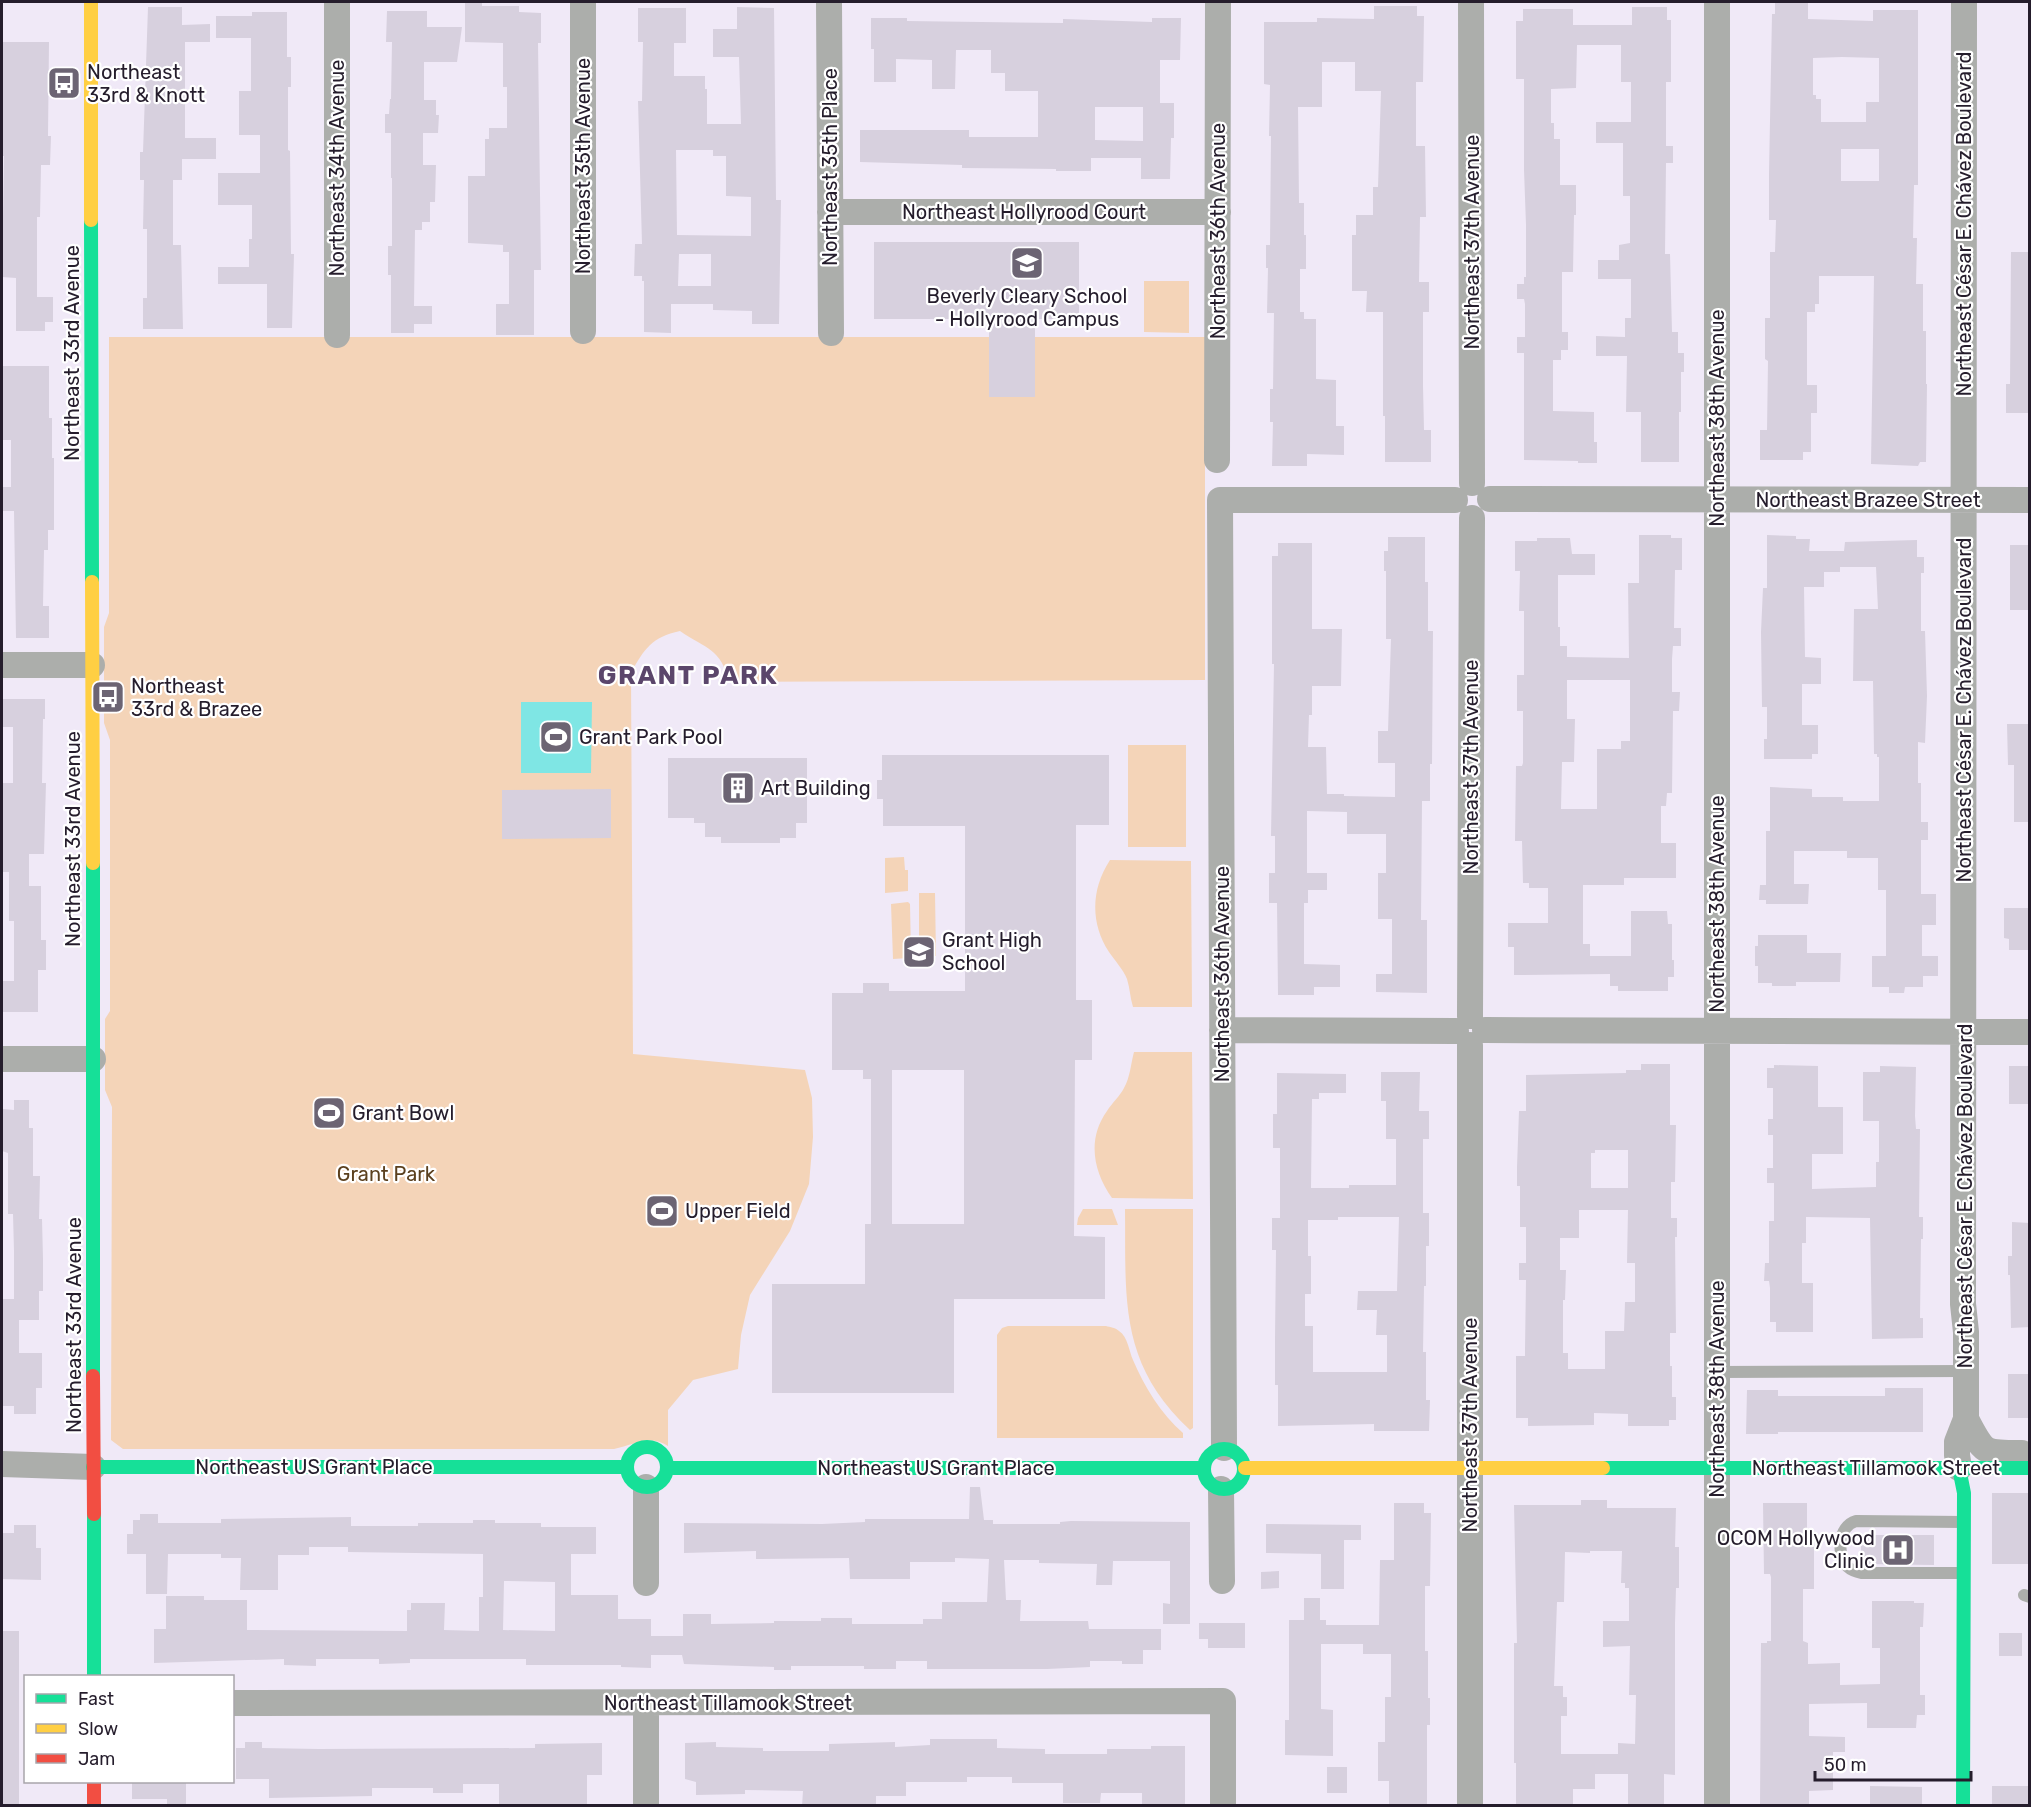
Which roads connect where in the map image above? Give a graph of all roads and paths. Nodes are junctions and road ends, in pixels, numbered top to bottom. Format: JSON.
{"nodes":[{"id":1,"x":91,"y":2,"type":"edge"},
{"id":2,"x":337,"y":2,"type":"edge"},
{"id":3,"x":583,"y":2,"type":"edge"},
{"id":4,"x":829,"y":2,"type":"edge"},
{"id":5,"x":1218,"y":2,"type":"edge"},
{"id":6,"x":1471,"y":2,"type":"edge"},
{"id":7,"x":1717,"y":2,"type":"edge"},
{"id":8,"x":1964,"y":2,"type":"edge"},
{"id":9,"x":830,"y":212,"type":"junction"},
{"id":10,"x":1218,"y":212,"type":"junction"},
{"id":11,"x":583,"y":331,"type":"dead end"},
{"id":12,"x":831,"y":333,"type":"dead end"},
{"id":13,"x":337,"y":335,"type":"dead end"},
{"id":14,"x":1217,"y":460,"type":"dead end"},
{"id":15,"x":1220,"y":500,"type":"joint"},
{"id":16,"x":1472,"y":500,"type":"junction"},
{"id":17,"x":1717,"y":500,"type":"junction"},
{"id":18,"x":1963,"y":500,"type":"junction"},
{"id":19,"x":2030,"y":500,"type":"edge"},
{"id":20,"x":2,"y":665,"type":"edge"},
{"id":21,"x":92,"y":665,"type":"junction"},
{"id":22,"x":1222,"y":1030,"type":"junction"},
{"id":23,"x":1471,"y":1031,"type":"junction"},
{"id":24,"x":1717,"y":1032,"type":"junction"},
{"id":25,"x":1964,"y":1032,"type":"junction"},
{"id":26,"x":2030,"y":1032,"type":"edge"},
{"id":27,"x":2,"y":1059,"type":"edge"},
{"id":28,"x":93,"y":1059,"type":"junction"},
{"id":29,"x":1966,"y":1371,"type":"junction"},
{"id":30,"x":1717,"y":1372,"type":"junction"},
{"id":31,"x":1966,"y":1419,"type":"junction"},
{"id":32,"x":1224,"y":1449,"type":"junction"},
{"id":33,"x":2030,"y":1453,"type":"edge"},
{"id":34,"x":2,"y":1464,"type":"edge"},
{"id":35,"x":93,"y":1467,"type":"junction"},
{"id":36,"x":626,"y":1467,"type":"junction"},
{"id":37,"x":667,"y":1467,"type":"junction"},
{"id":38,"x":1204,"y":1468,"type":"junction"},
{"id":39,"x":1245,"y":1468,"type":"junction"},
{"id":40,"x":1470,"y":1468,"type":"junction"},
{"id":41,"x":1716,"y":1468,"type":"junction"},
{"id":42,"x":1959,"y":1468,"type":"junction"},
{"id":43,"x":2030,"y":1468,"type":"edge"},
{"id":44,"x":646,"y":1487,"type":"junction"},
{"id":45,"x":1221,"y":1489,"type":"junction"},
{"id":46,"x":1964,"y":1522,"type":"junction"},
{"id":47,"x":1963,"y":1573,"type":"junction"},
{"id":48,"x":1222,"y":1581,"type":"dead end"},
{"id":49,"x":646,"y":1583,"type":"dead end"},
{"id":50,"x":94,"y":1675,"type":"edge"},
{"id":51,"x":234,"y":1703,"type":"edge"},
{"id":52,"x":646,"y":1704,"type":"junction"},
{"id":53,"x":94,"y":1783,"type":"edge"},
{"id":54,"x":94,"y":1806,"type":"edge"},
{"id":55,"x":646,"y":1806,"type":"edge"},
{"id":56,"x":1223,"y":1806,"type":"edge"},
{"id":57,"x":1470,"y":1806,"type":"edge"},
{"id":58,"x":1717,"y":1806,"type":"edge"},
{"id":59,"x":1963,"y":1806,"type":"edge"}],
"edges":[{"from":1,"to":21,"type":"street","name":"Northeast 33rd Avenue"},
{"from":2,"to":13,"type":"street","name":"Northeast 34th Avenue"},
{"from":3,"to":11,"type":"street","name":"Northeast 35th Avenue"},
{"from":4,"to":9,"type":"street","name":"Northeast 35th Place"},
{"from":5,"to":10,"type":"street","name":"Northeast 36th Avenue"},
{"from":6,"to":16,"type":"street","name":"Northeast 37th Avenue"},
{"from":7,"to":17,"type":"street","name":"Northeast 38th Avenue"},
{"from":8,"to":18,"type":"street","name":"Northeast César E. Chávez Boulevard"},
{"from":9,"to":10,"type":"street","name":"Northeast Hollyrood Court"},
{"from":9,"to":12,"type":"street","name":"Northeast 35th Place"},
{"from":10,"to":14,"type":"street","name":"Northeast 36th Avenue"},
{"from":15,"to":16,"type":"street","name":"Northeast Brazee Street"},
{"from":15,"to":22,"type":"street","name":"Northeast 36th Avenue"},
{"from":16,"to":17,"type":"street","name":"Northeast Brazee Street"},
{"from":16,"to":23,"type":"street","name":"Northeast 37th Avenue"},
{"from":17,"to":18,"type":"street","name":"Northeast Brazee Street"},
{"from":17,"to":24,"type":"street","name":"Northeast 38th Avenue"},
{"from":18,"to":19,"type":"street","name":"Northeast Brazee Street"},
{"from":18,"to":25,"type":"street","name":"Northeast César E. Chávez Boulevard"},
{"from":20,"to":21,"type":"street"},
{"from":21,"to":28,"type":"street","name":"Northeast 33rd Avenue"},
{"from":22,"to":23,"type":"street"},
{"from":22,"to":32,"type":"street","name":"Northeast 36th Avenue"},
{"from":23,"to":24,"type":"street"},
{"from":23,"to":40,"type":"street","name":"Northeast 37th Avenue"},
{"from":24,"to":25,"type":"street"},
{"from":24,"to":30,"type":"street","name":"Northeast 38th Avenue"},
{"from":25,"to":26,"type":"street"},
{"from":25,"to":29,"type":"street","name":"Northeast César E. Chávez Boulevard"},
{"from":27,"to":28,"type":"street"},
{"from":28,"to":35,"type":"street","name":"Northeast 33rd Avenue"},
{"from":29,"to":30,"type":"lane"},
{"from":29,"to":31,"type":"street","name":"Northeast César E. Chávez Boulevard"},
{"from":30,"to":41,"type":"street","name":"Northeast 38th Avenue"},
{"from":31,"to":33,"type":"street","name":"Northeast César E. Chávez Boulevard"},
{"from":31,"to":42,"type":"street","name":"Northeast César E. Chávez Boulevard"},
{"from":32,"to":38,"type":"street"},
{"from":32,"to":39,"type":"street"},
{"from":34,"to":35,"type":"street","name":"Northeast US Grant Place"},
{"from":35,"to":36,"type":"street","name":"Northeast US Grant Place"},
{"from":35,"to":50,"type":"street","name":"Northeast 33rd Avenue"},
{"from":36,"to":37,"type":"street"},
{"from":36,"to":44,"type":"street"},
{"from":37,"to":38,"type":"street","name":"Northeast US Grant Place"},
{"from":37,"to":44,"type":"street"},
{"from":38,"to":45,"type":"street"},
{"from":39,"to":40,"type":"street"},
{"from":39,"to":45,"type":"street"},
{"from":40,"to":41,"type":"street","name":"Northeast Tillamook Street"},
{"from":40,"to":57,"type":"street","name":"Northeast 37th Avenue"},
{"from":41,"to":42,"type":"street","name":"Northeast Tillamook Street"},
{"from":41,"to":58,"type":"street","name":"Northeast 38th Avenue"},
{"from":42,"to":43,"type":"street","name":"Northeast Tillamook Street"},
{"from":42,"to":46,"type":"street","name":"Northeast César E. Chávez Boulevard"},
{"from":44,"to":49,"type":"street"},
{"from":45,"to":48,"type":"street"},
{"from":46,"to":47,"type":"street","name":"Northeast César E. Chávez Boulevard"},
{"from":46,"to":47,"type":"lane"},
{"from":47,"to":59,"type":"street","name":"Northeast César E. Chávez Boulevard"},
{"from":51,"to":52,"type":"street","name":"Northeast Tillamook Street"},
{"from":52,"to":55,"type":"street"},
{"from":52,"to":56,"type":"street","name":"Northeast Tillamook Street"},
{"from":53,"to":54,"type":"street"}]}
